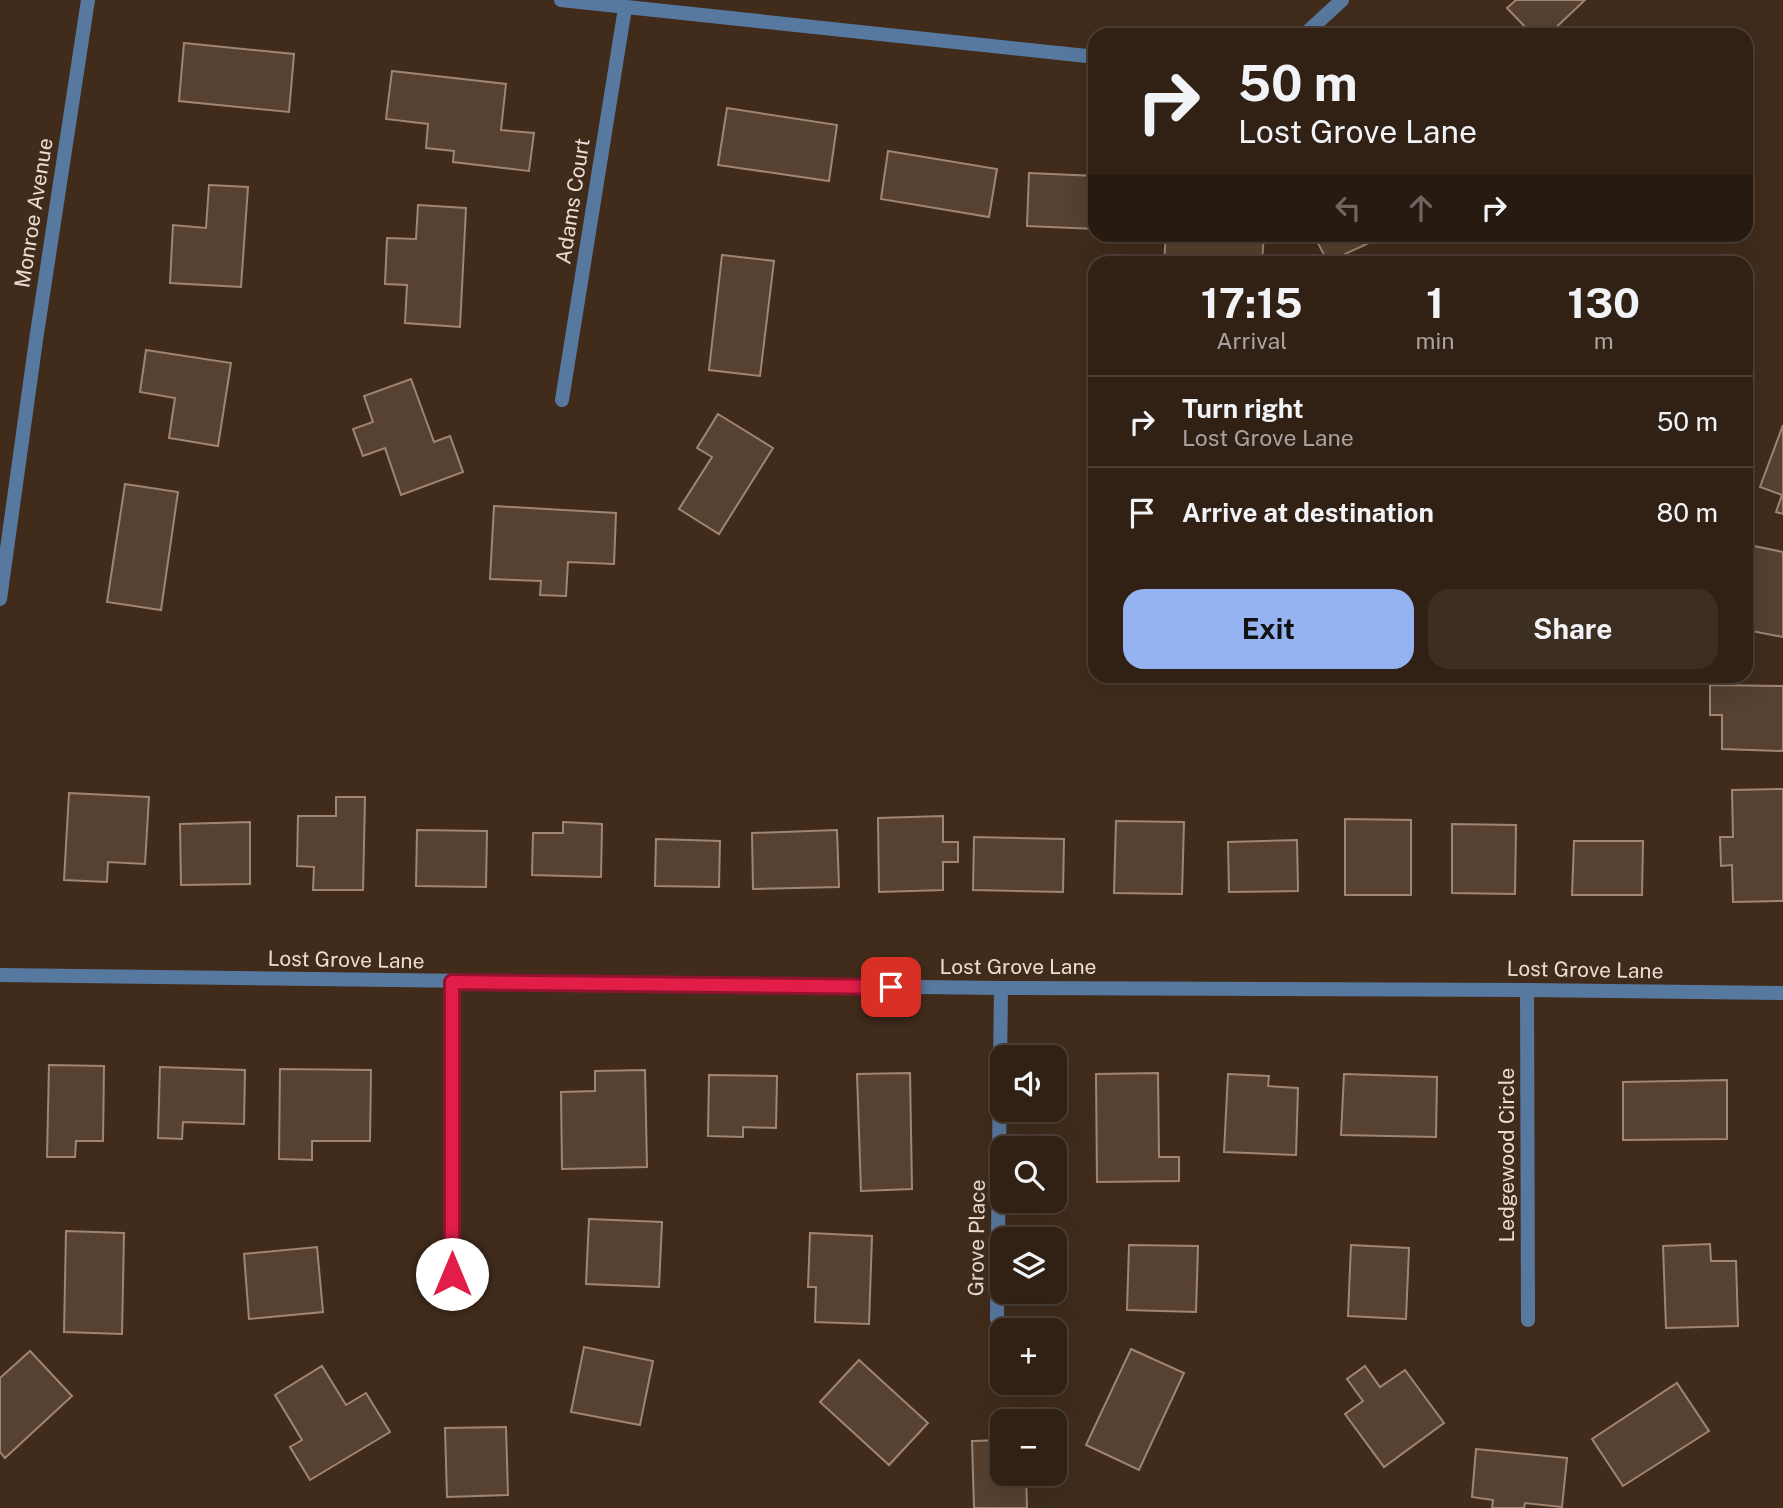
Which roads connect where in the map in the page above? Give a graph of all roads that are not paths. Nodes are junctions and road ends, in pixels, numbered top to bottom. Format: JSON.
{"nodes":[{"id":1,"x":88,"y":0,"type":"edge"},
{"id":2,"x":561,"y":0,"type":"edge"},
{"id":3,"x":1342,"y":0,"type":"edge"},
{"id":4,"x":625,"y":8,"type":"junction"},
{"id":5,"x":1312,"y":28,"type":"edge"},
{"id":6,"x":1088,"y":56,"type":"edge"},
{"id":7,"x":562,"y":400,"type":"dead end"},
{"id":8,"x":0,"y":599,"type":"edge"},
{"id":9,"x":0,"y":975,"type":"edge"},
{"id":10,"x":452,"y":982,"type":"junction"},
{"id":11,"x":1001,"y":988,"type":"junction"},
{"id":12,"x":1527,"y":990,"type":"junction"},
{"id":13,"x":1783,"y":993,"type":"edge"},
{"id":14,"x":452,"y":1301,"type":"dead end"},
{"id":15,"x":996,"y":1318,"type":"edge"},
{"id":16,"x":1528,"y":1320,"type":"dead end"}],
"edges":[{"from":1,"to":8,"type":"street","name":"Monroe Avenue"},
{"from":2,"to":4,"type":"street"},
{"from":3,"to":5,"type":"street"},
{"from":4,"to":6,"type":"street"},
{"from":4,"to":7,"type":"street","name":"Adams Court"},
{"from":9,"to":10,"type":"street","name":"Lost Grove Lane"},
{"from":10,"to":11,"type":"street","name":"Lost Grove Lane"},
{"from":10,"to":14,"type":"street"},
{"from":11,"to":12,"type":"street","name":"Lost Grove Lane"},
{"from":11,"to":15,"type":"street","name":"Grove Place"},
{"from":12,"to":13,"type":"street","name":"Lost Grove Lane"},
{"from":12,"to":16,"type":"street","name":"Ledgewood Circle"}]}
